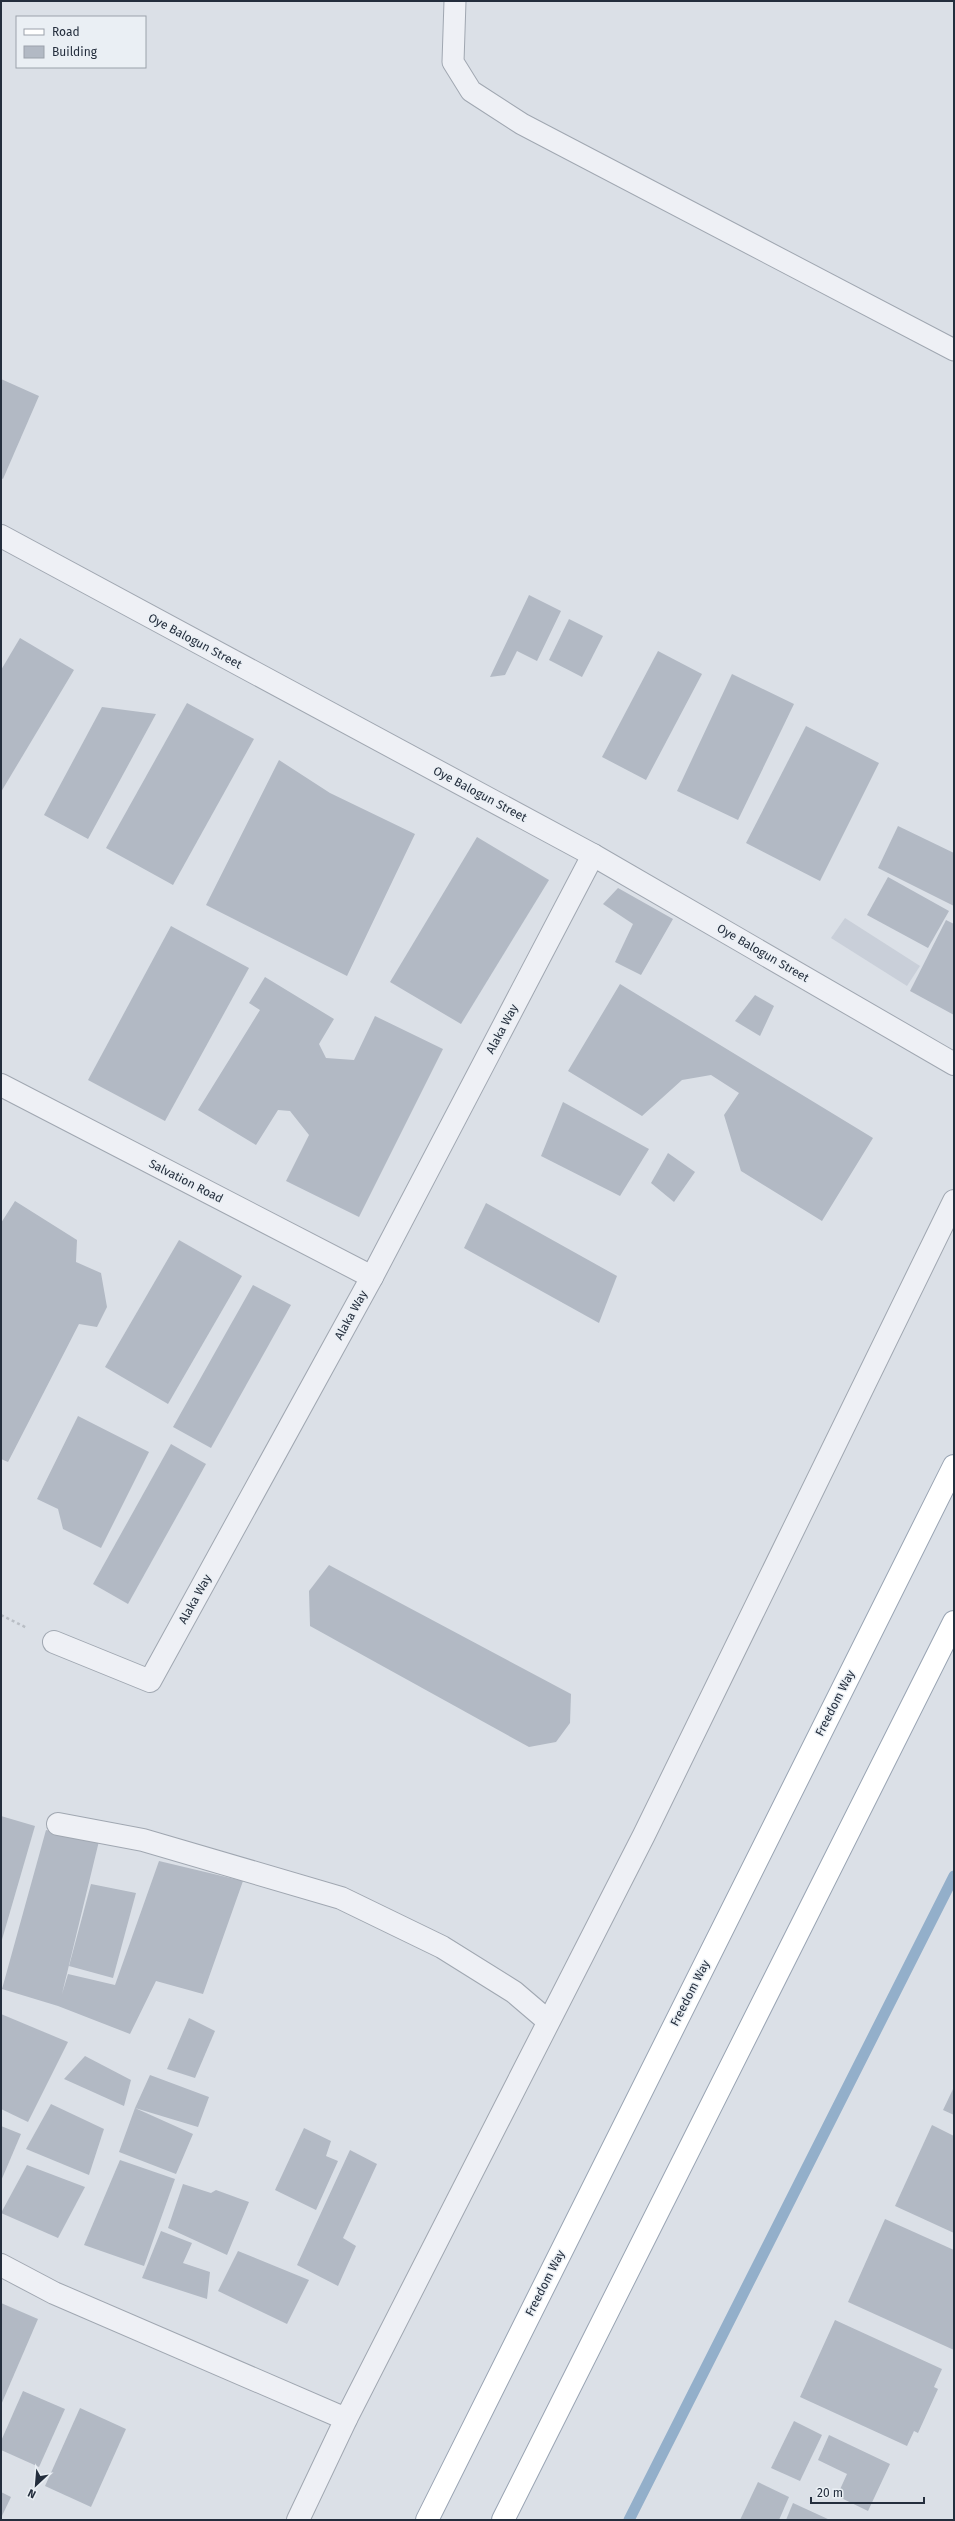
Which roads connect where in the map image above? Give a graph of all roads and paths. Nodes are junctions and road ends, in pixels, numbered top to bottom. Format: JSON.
{"nodes":[{"id":1,"x":455,"y":1,"type":"edge"},
{"id":2,"x":954,"y":350,"type":"edge"},
{"id":3,"x":1,"y":536,"type":"edge"},
{"id":4,"x":593,"y":855,"type":"junction"},
{"id":5,"x":954,"y":1064,"type":"edge"},
{"id":6,"x":1,"y":1085,"type":"edge"},
{"id":7,"x":954,"y":1200,"type":"edge"},
{"id":8,"x":372,"y":1277,"type":"junction"},
{"id":9,"x":954,"y":1466,"type":"edge"},
{"id":10,"x":954,"y":1622,"type":"edge"},
{"id":11,"x":54,"y":1642,"type":"dead end"},
{"id":12,"x":58,"y":1824,"type":"dead end"},
{"id":13,"x":548,"y":2021,"type":"junction"},
{"id":14,"x":1,"y":2265,"type":"edge"},
{"id":15,"x":346,"y":2419,"type":"junction"},
{"id":16,"x":298,"y":2520,"type":"edge"},
{"id":17,"x":427,"y":2520,"type":"edge"},
{"id":18,"x":503,"y":2520,"type":"edge"}],
"edges":[{"from":1,"to":2,"type":"lane"},
{"from":3,"to":4,"type":"street","name":"Oye Balogun Street"},
{"from":4,"to":5,"type":"street","name":"Oye Balogun Street"},
{"from":4,"to":8,"type":"street","name":"Alaka Way"},
{"from":6,"to":8,"type":"street","name":"Salvation Road"},
{"from":7,"to":13,"type":"street"},
{"from":8,"to":11,"type":"street","name":"Alaka Way"},
{"from":9,"to":17,"type":"main road","name":"Freedom Way"},
{"from":10,"to":18,"type":"main road"},
{"from":12,"to":13,"type":"street"},
{"from":13,"to":15,"type":"street"},
{"from":14,"to":15,"type":"street"},
{"from":15,"to":16,"type":"street"}]}
